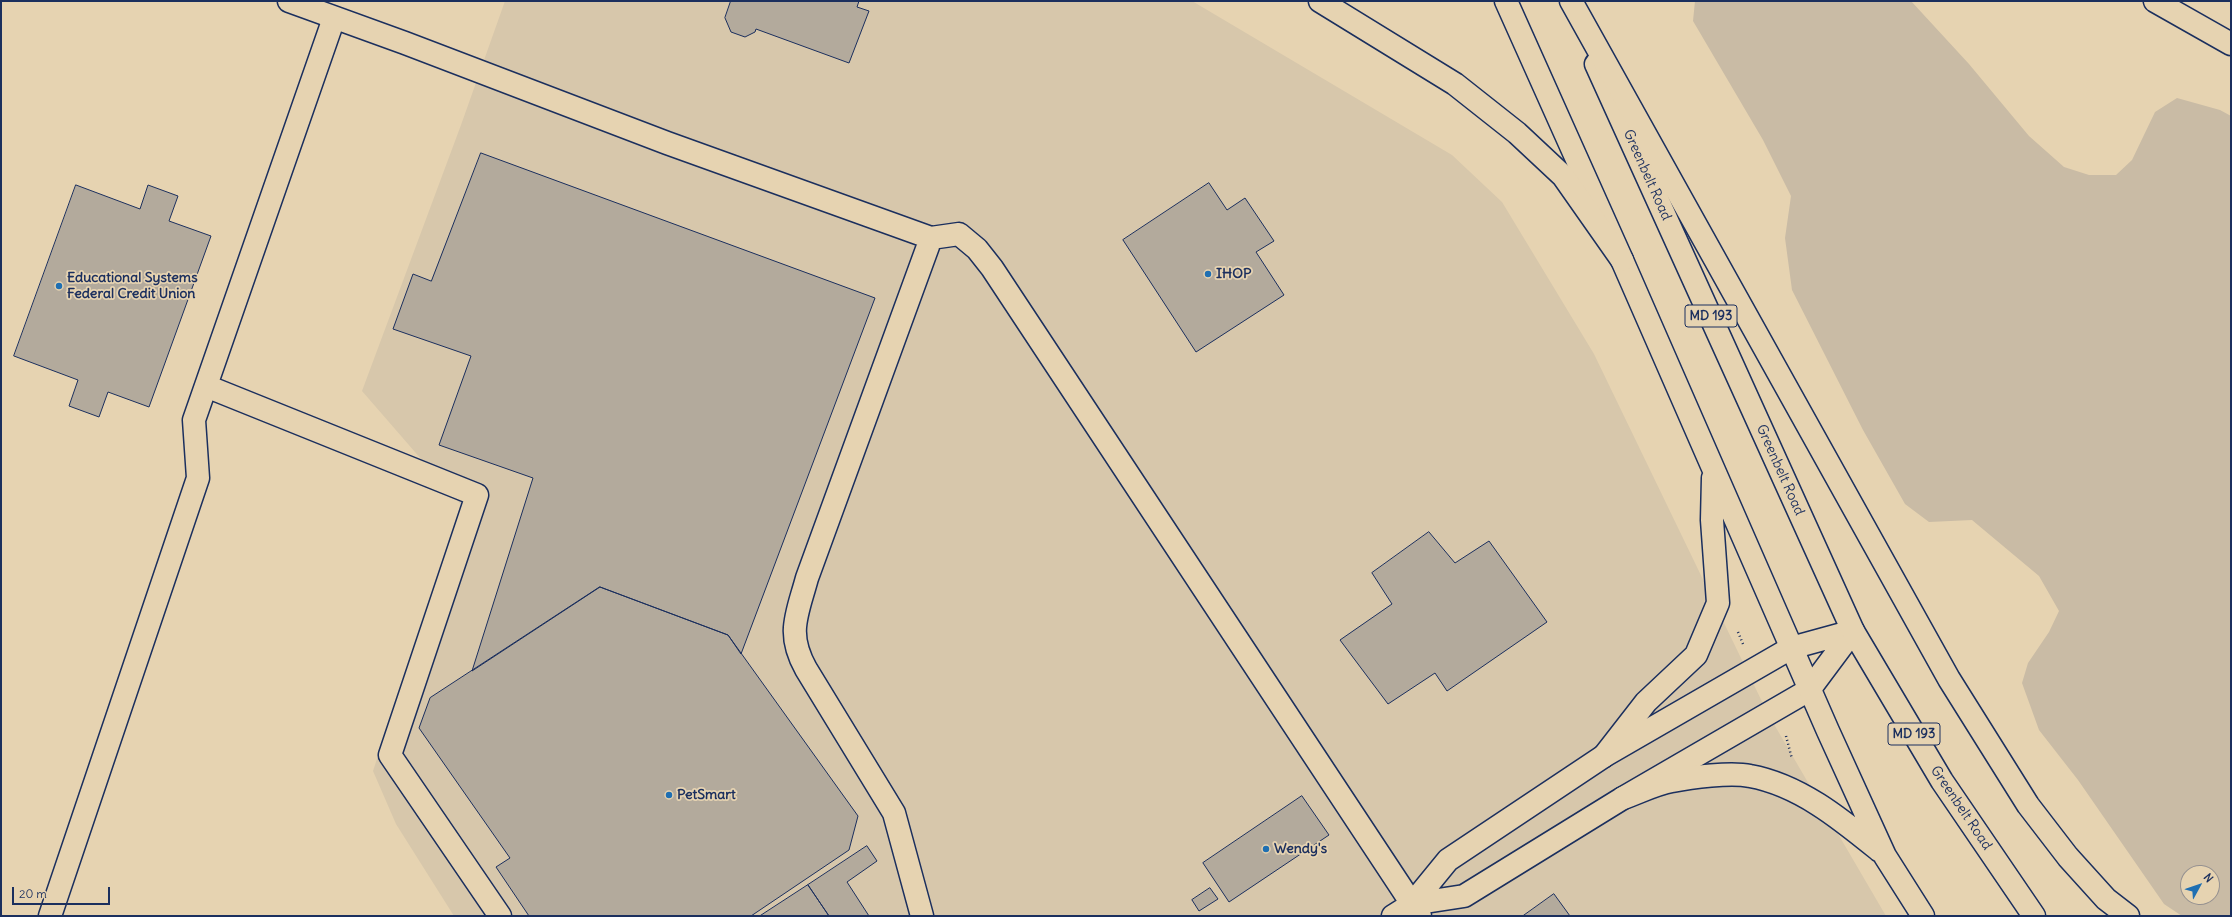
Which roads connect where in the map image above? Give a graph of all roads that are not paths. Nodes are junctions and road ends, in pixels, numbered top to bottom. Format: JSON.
{"nodes":[{"id":1,"x":289,"y":1,"type":"edge"},
{"id":2,"x":1320,"y":1,"type":"edge"},
{"id":3,"x":1506,"y":1,"type":"edge"},
{"id":4,"x":1569,"y":1,"type":"edge"},
{"id":5,"x":2157,"y":2,"type":"edge"},
{"id":6,"x":334,"y":18,"type":"junction"},
{"id":7,"x":2231,"y":44,"type":"edge"},
{"id":8,"x":2231,"y":52,"type":"edge"},
{"id":9,"x":932,"y":238,"type":"junction"},
{"id":10,"x":1622,"y":260,"type":"junction"},
{"id":11,"x":206,"y":386,"type":"junction"},
{"id":12,"x":1713,"y":470,"type":"junction"},
{"id":13,"x":1853,"y":631,"type":"junction"},
{"id":14,"x":1791,"y":648,"type":"junction"},
{"id":15,"x":1810,"y":690,"type":"junction"},
{"id":16,"x":1604,"y":756,"type":"junction"},
{"id":17,"x":1623,"y":798,"type":"junction"},
{"id":18,"x":1885,"y":856,"type":"junction"},
{"id":19,"x":1416,"y":910,"type":"edge"},
{"id":20,"x":50,"y":916,"type":"edge"},
{"id":21,"x":500,"y":916,"type":"edge"},
{"id":22,"x":922,"y":916,"type":"edge"},
{"id":23,"x":1393,"y":916,"type":"edge"},
{"id":24,"x":1923,"y":916,"type":"edge"},
{"id":25,"x":2034,"y":916,"type":"edge"},
{"id":26,"x":2128,"y":916,"type":"edge"}],
"edges":[{"from":1,"to":6,"type":"main road"},
{"from":2,"to":10,"type":"main road"},
{"from":3,"to":10,"type":"main road"},
{"from":4,"to":13,"type":"main road","name":"Greenbelt Road","number":"MD 193"},
{"from":4,"to":26,"type":"main road"},
{"from":5,"to":7,"type":"main road"},
{"from":5,"to":8,"type":"main road"},
{"from":6,"to":9,"type":"main road"},
{"from":6,"to":11,"type":"main road"},
{"from":9,"to":19,"type":"main road"},
{"from":9,"to":22,"type":"main road"},
{"from":10,"to":12,"type":"main road"},
{"from":11,"to":20,"type":"main road"},
{"from":11,"to":21,"type":"main road"},
{"from":12,"to":14,"type":"main road"},
{"from":12,"to":16,"type":"main road"},
{"from":13,"to":14,"type":"main road"},
{"from":13,"to":15,"type":"main road"},
{"from":13,"to":25,"type":"main road","name":"Greenbelt Road","number":"MD 193"},
{"from":14,"to":15,"type":"main road"},
{"from":14,"to":16,"type":"main road"},
{"from":15,"to":17,"type":"main road"},
{"from":15,"to":18,"type":"main road"},
{"from":16,"to":19,"type":"main road"},
{"from":17,"to":18,"type":"main road"},
{"from":17,"to":19,"type":"main road"},
{"from":18,"to":24,"type":"main road"},
{"from":19,"to":23,"type":"main road"}]}
